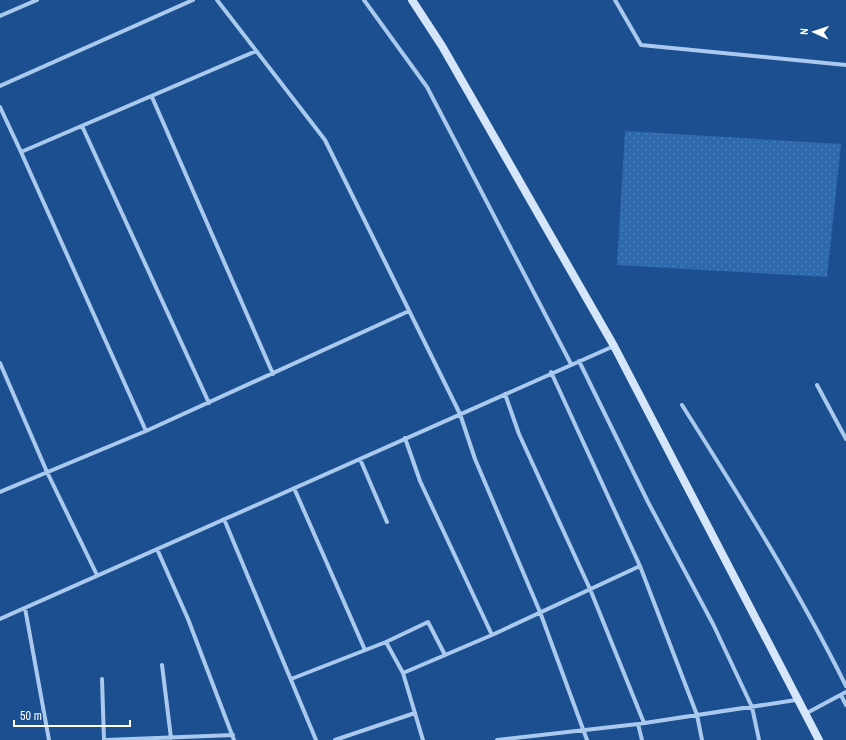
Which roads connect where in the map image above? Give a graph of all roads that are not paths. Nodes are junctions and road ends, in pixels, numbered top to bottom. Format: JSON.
{"nodes":[{"id":1,"x":37,"y":0,"type":"edge"},
{"id":2,"x":193,"y":0,"type":"edge"},
{"id":3,"x":217,"y":0,"type":"edge"},
{"id":4,"x":364,"y":0,"type":"edge"},
{"id":5,"x":412,"y":0,"type":"edge"},
{"id":6,"x":615,"y":0,"type":"edge"},
{"id":7,"x":0,"y":16,"type":"edge"},
{"id":8,"x":256,"y":51,"type":"junction"},
{"id":9,"x":846,"y":65,"type":"edge"},
{"id":10,"x":0,"y":86,"type":"edge"},
{"id":11,"x":152,"y":96,"type":"junction"},
{"id":12,"x":0,"y":107,"type":"edge"},
{"id":13,"x":82,"y":126,"type":"junction"},
{"id":14,"x":21,"y":152,"type":"junction"},
{"id":15,"x":409,"y":311,"type":"junction"},
{"id":16,"x":614,"y":346,"type":"junction"},
{"id":17,"x":579,"y":361,"type":"junction"},
{"id":18,"x":0,"y":363,"type":"edge"},
{"id":19,"x":571,"y":364,"type":"junction"},
{"id":20,"x":551,"y":372,"type":"junction"},
{"id":21,"x":273,"y":374,"type":"junction"},
{"id":22,"x":817,"y":385,"type":"dead end"},
{"id":23,"x":505,"y":394,"type":"junction"},
{"id":24,"x":209,"y":403,"type":"junction"},
{"id":25,"x":682,"y":405,"type":"dead end"},
{"id":26,"x":460,"y":414,"type":"junction"},
{"id":27,"x":146,"y":432,"type":"junction"},
{"id":28,"x":405,"y":438,"type":"junction"},
{"id":29,"x":846,"y":439,"type":"edge"},
{"id":30,"x":360,"y":459,"type":"junction"},
{"id":31,"x":47,"y":472,"type":"junction"},
{"id":32,"x":294,"y":488,"type":"junction"},
{"id":33,"x":0,"y":492,"type":"edge"},
{"id":34,"x":224,"y":519,"type":"junction"},
{"id":35,"x":387,"y":522,"type":"dead end"},
{"id":36,"x":157,"y":549,"type":"junction"},
{"id":37,"x":640,"y":566,"type":"junction"},
{"id":38,"x":97,"y":575,"type":"junction"},
{"id":39,"x":590,"y":589,"type":"junction"},
{"id":40,"x":25,"y":608,"type":"junction"},
{"id":41,"x":540,"y":612,"type":"junction"},
{"id":42,"x":0,"y":619,"type":"edge"},
{"id":43,"x":492,"y":635,"type":"junction"},
{"id":44,"x":386,"y":642,"type":"junction"},
{"id":45,"x":365,"y":650,"type":"junction"},
{"id":46,"x":445,"y":655,"type":"junction"},
{"id":47,"x":162,"y":665,"type":"dead end"},
{"id":48,"x":403,"y":674,"type":"junction"},
{"id":49,"x":102,"y":680,"type":"dead end"},
{"id":50,"x":291,"y":680,"type":"junction"},
{"id":51,"x":846,"y":686,"type":"edge"},
{"id":52,"x":846,"y":692,"type":"edge"},
{"id":53,"x":840,"y":695,"type":"junction"},
{"id":54,"x":796,"y":700,"type":"junction"},
{"id":55,"x":846,"y":704,"type":"edge"},
{"id":56,"x":752,"y":707,"type":"junction"},
{"id":57,"x":415,"y":713,"type":"junction"},
{"id":58,"x":804,"y":714,"type":"junction"},
{"id":59,"x":697,"y":715,"type":"junction"},
{"id":60,"x":644,"y":723,"type":"junction"},
{"id":61,"x":638,"y":724,"type":"junction"},
{"id":62,"x":585,"y":730,"type":"junction"},
{"id":63,"x":171,"y":738,"type":"junction"},
{"id":64,"x":214,"y":738,"type":"edge"},
{"id":65,"x":234,"y":738,"type":"edge"},
{"id":66,"x":529,"y":738,"type":"edge"},
{"id":67,"x":49,"y":740,"type":"edge"},
{"id":68,"x":105,"y":740,"type":"edge"},
{"id":69,"x":316,"y":740,"type":"edge"},
{"id":70,"x":335,"y":740,"type":"edge"},
{"id":71,"x":423,"y":740,"type":"edge"},
{"id":72,"x":497,"y":740,"type":"edge"},
{"id":73,"x":587,"y":740,"type":"edge"},
{"id":74,"x":642,"y":740,"type":"edge"},
{"id":75,"x":702,"y":740,"type":"edge"},
{"id":76,"x":759,"y":740,"type":"edge"},
{"id":77,"x":819,"y":740,"type":"edge"}],
"edges":[{"from":1,"to":7,"type":"street"},
{"from":2,"to":10,"type":"street"},
{"from":3,"to":8,"type":"street"},
{"from":4,"to":19,"type":"street"},
{"from":5,"to":16,"type":"main road"},
{"from":6,"to":9,"type":"street"},
{"from":8,"to":11,"type":"street"},
{"from":8,"to":15,"type":"street"},
{"from":11,"to":13,"type":"street"},
{"from":11,"to":21,"type":"street"},
{"from":12,"to":14,"type":"street"},
{"from":13,"to":14,"type":"street"},
{"from":13,"to":24,"type":"street"},
{"from":14,"to":27,"type":"street"},
{"from":15,"to":21,"type":"street"},
{"from":15,"to":26,"type":"street"},
{"from":16,"to":17,"type":"street"},
{"from":16,"to":54,"type":"main road"},
{"from":17,"to":19,"type":"street"},
{"from":17,"to":56,"type":"street"},
{"from":18,"to":31,"type":"street"},
{"from":19,"to":20,"type":"street"},
{"from":20,"to":23,"type":"street"},
{"from":20,"to":37,"type":"street"},
{"from":21,"to":24,"type":"street"},
{"from":22,"to":29,"type":"street"},
{"from":23,"to":26,"type":"street"},
{"from":23,"to":39,"type":"street"},
{"from":24,"to":27,"type":"street"},
{"from":25,"to":51,"type":"street"},
{"from":26,"to":28,"type":"street"},
{"from":26,"to":41,"type":"street"},
{"from":27,"to":31,"type":"street"},
{"from":28,"to":30,"type":"street"},
{"from":28,"to":43,"type":"street"},
{"from":30,"to":32,"type":"street"},
{"from":30,"to":35,"type":"street"},
{"from":31,"to":33,"type":"street"},
{"from":31,"to":38,"type":"street"},
{"from":32,"to":34,"type":"street"},
{"from":32,"to":45,"type":"street"},
{"from":34,"to":36,"type":"street"},
{"from":34,"to":50,"type":"street"},
{"from":36,"to":38,"type":"street"},
{"from":36,"to":65,"type":"street"},
{"from":37,"to":39,"type":"street"},
{"from":37,"to":59,"type":"street"},
{"from":38,"to":40,"type":"street"},
{"from":39,"to":41,"type":"street"},
{"from":39,"to":60,"type":"street"},
{"from":40,"to":42,"type":"street"},
{"from":40,"to":67,"type":"street"},
{"from":41,"to":43,"type":"street"},
{"from":41,"to":62,"type":"street"},
{"from":43,"to":46,"type":"street"},
{"from":44,"to":45,"type":"street"},
{"from":44,"to":46,"type":"street"},
{"from":44,"to":48,"type":"street"},
{"from":45,"to":50,"type":"street"},
{"from":46,"to":48,"type":"street"},
{"from":47,"to":63,"type":"street"},
{"from":48,"to":57,"type":"street"},
{"from":49,"to":68,"type":"street"},
{"from":50,"to":69,"type":"street"},
{"from":52,"to":53,"type":"street"},
{"from":53,"to":55,"type":"street"},
{"from":53,"to":58,"type":"street"},
{"from":54,"to":56,"type":"street"},
{"from":54,"to":58,"type":"main road"},
{"from":56,"to":59,"type":"street"},
{"from":56,"to":76,"type":"street"},
{"from":57,"to":70,"type":"street"},
{"from":57,"to":71,"type":"street"},
{"from":58,"to":77,"type":"main road"},
{"from":59,"to":60,"type":"street"},
{"from":59,"to":75,"type":"street"},
{"from":60,"to":61,"type":"street"},
{"from":61,"to":62,"type":"street"},
{"from":61,"to":74,"type":"street"},
{"from":62,"to":66,"type":"street"},
{"from":62,"to":73,"type":"street"},
{"from":63,"to":64,"type":"street"},
{"from":63,"to":68,"type":"street"},
{"from":64,"to":65,"type":"street"},
{"from":66,"to":72,"type":"street"}]}
